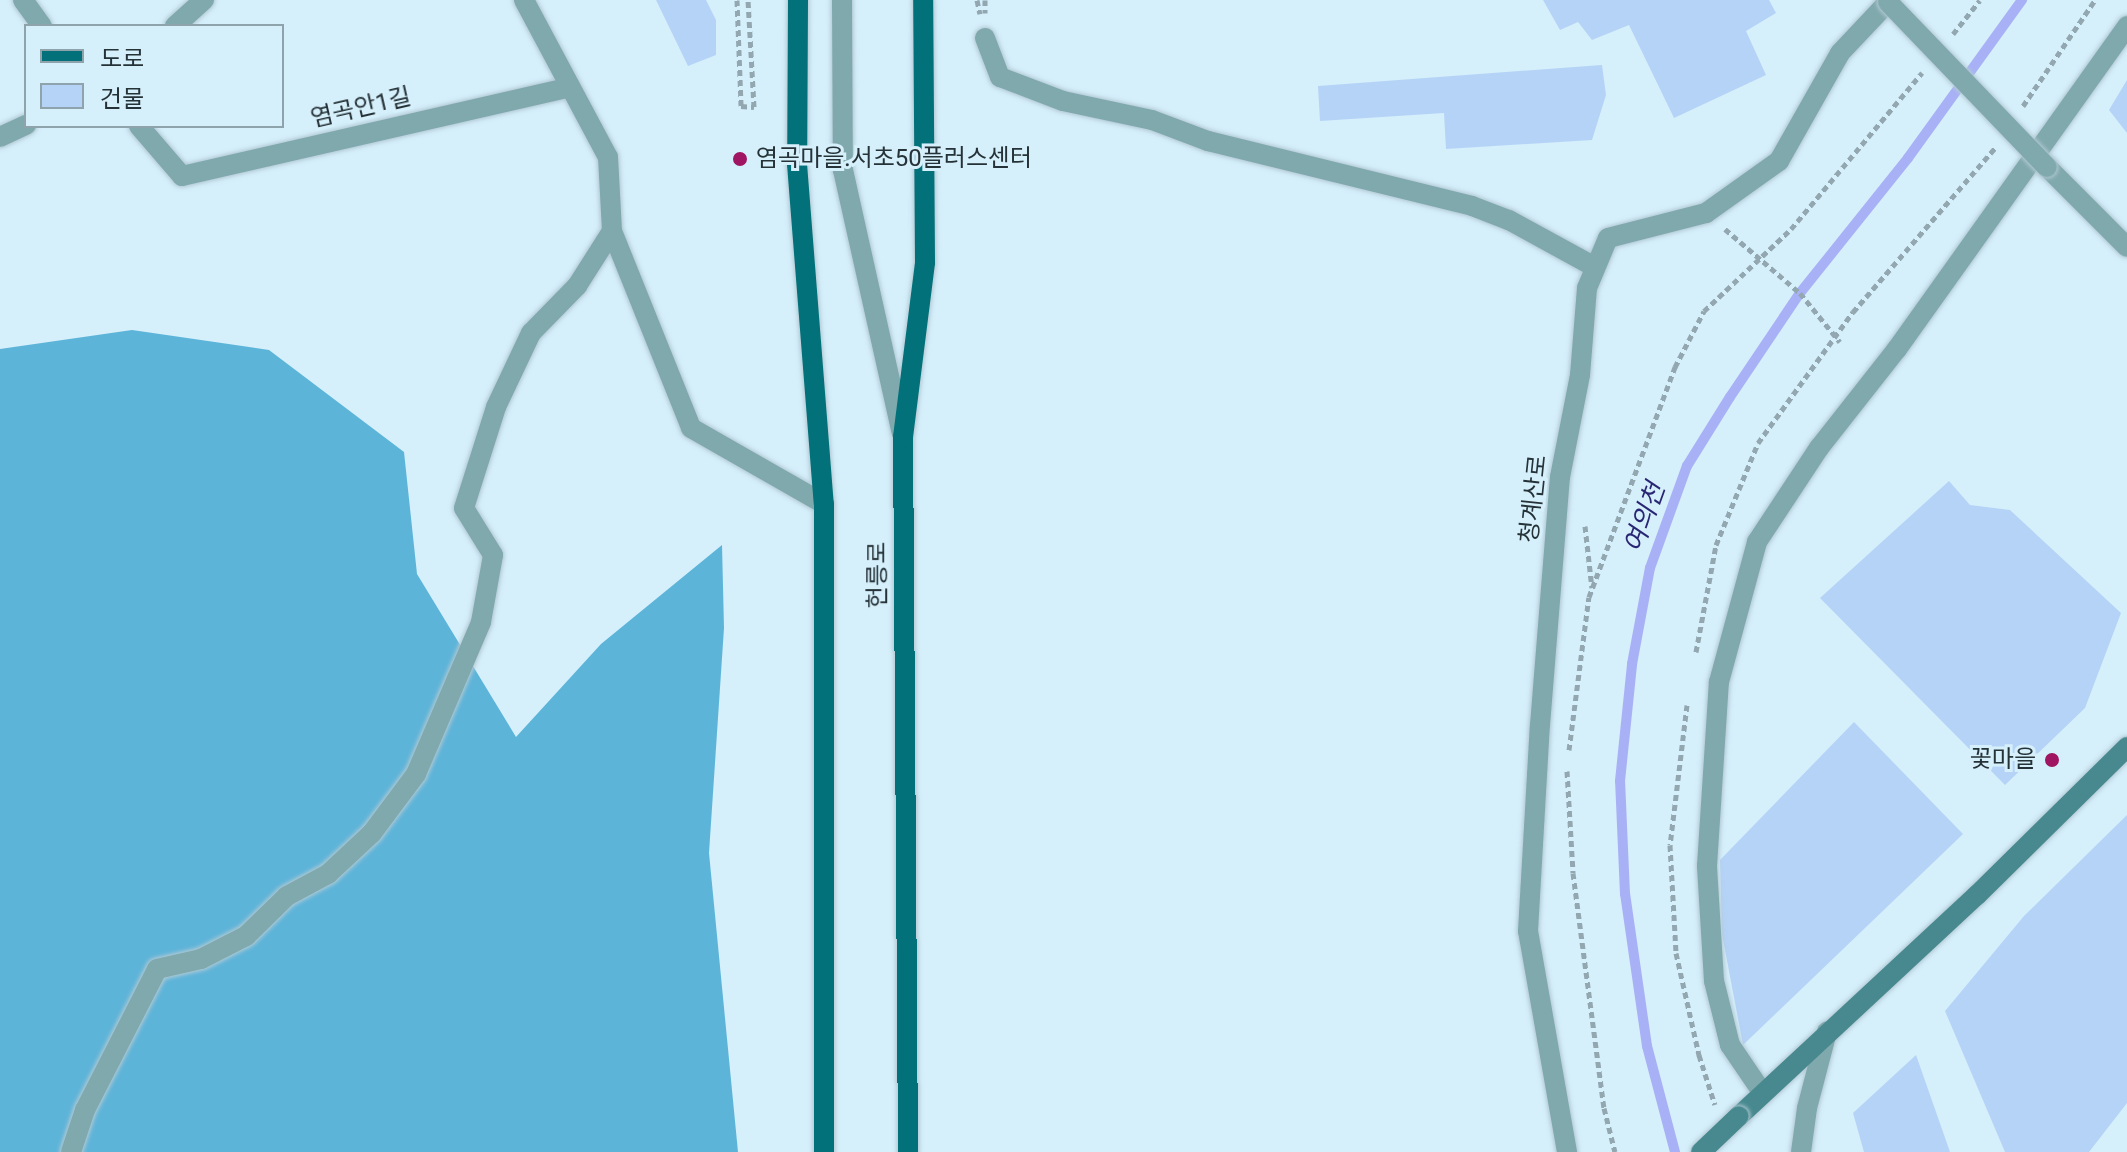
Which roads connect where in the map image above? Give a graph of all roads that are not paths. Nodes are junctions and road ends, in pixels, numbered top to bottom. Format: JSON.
{"nodes":[{"id":1,"x":23,"y":0,"type":"edge"},
{"id":2,"x":204,"y":0,"type":"edge"},
{"id":3,"x":524,"y":0,"type":"edge"},
{"id":4,"x":798,"y":0,"type":"edge"},
{"id":5,"x":842,"y":0,"type":"edge"},
{"id":6,"x":923,"y":0,"type":"edge"},
{"id":7,"x":1887,"y":1,"type":"edge"},
{"id":8,"x":41,"y":24,"type":"edge"},
{"id":9,"x":177,"y":24,"type":"edge"},
{"id":10,"x":2127,"y":26,"type":"edge"},
{"id":11,"x":985,"y":38,"type":"dead end"},
{"id":12,"x":570,"y":87,"type":"junction"},
{"id":13,"x":24,"y":126,"type":"edge"},
{"id":14,"x":141,"y":128,"type":"edge"},
{"id":15,"x":0,"y":137,"type":"edge"},
{"id":16,"x":612,"y":231,"type":"junction"},
{"id":17,"x":2127,"y":247,"type":"edge"},
{"id":18,"x":1595,"y":267,"type":"junction"},
{"id":19,"x":903,"y":437,"type":"junction"},
{"id":20,"x":824,"y":504,"type":"junction"},
{"id":21,"x":2127,"y":747,"type":"edge"},
{"id":22,"x":1827,"y":1032,"type":"junction"},
{"id":23,"x":1762,"y":1092,"type":"junction"},
{"id":24,"x":71,"y":1152,"type":"edge"},
{"id":25,"x":824,"y":1152,"type":"edge"},
{"id":26,"x":908,"y":1152,"type":"edge"},
{"id":27,"x":1567,"y":1152,"type":"edge"},
{"id":28,"x":1701,"y":1152,"type":"edge"},
{"id":29,"x":1801,"y":1152,"type":"edge"}],
"edges":[{"from":1,"to":8,"type":"street"},
{"from":2,"to":9,"type":"street"},
{"from":3,"to":12,"type":"street"},
{"from":4,"to":20,"type":"main road"},
{"from":5,"to":19,"type":"street"},
{"from":6,"to":19,"type":"main road","name":"헌릉로"},
{"from":7,"to":17,"type":"street","bridge":true},
{"from":7,"to":18,"type":"street","name":"청계산로"},
{"from":10,"to":23,"type":"street"},
{"from":11,"to":18,"type":"street"},
{"from":12,"to":14,"type":"street","name":"염곡안1길"},
{"from":12,"to":16,"type":"street"},
{"from":13,"to":15,"type":"street"},
{"from":16,"to":20,"type":"street"},
{"from":16,"to":24,"type":"street"},
{"from":18,"to":27,"type":"street","name":"청계산로"},
{"from":19,"to":26,"type":"main road","name":"헌릉로"},
{"from":20,"to":25,"type":"main road"},
{"from":21,"to":22,"type":"main road"},
{"from":22,"to":23,"type":"main road"},
{"from":22,"to":29,"type":"street"},
{"from":23,"to":28,"type":"main road","bridge":true}]}
